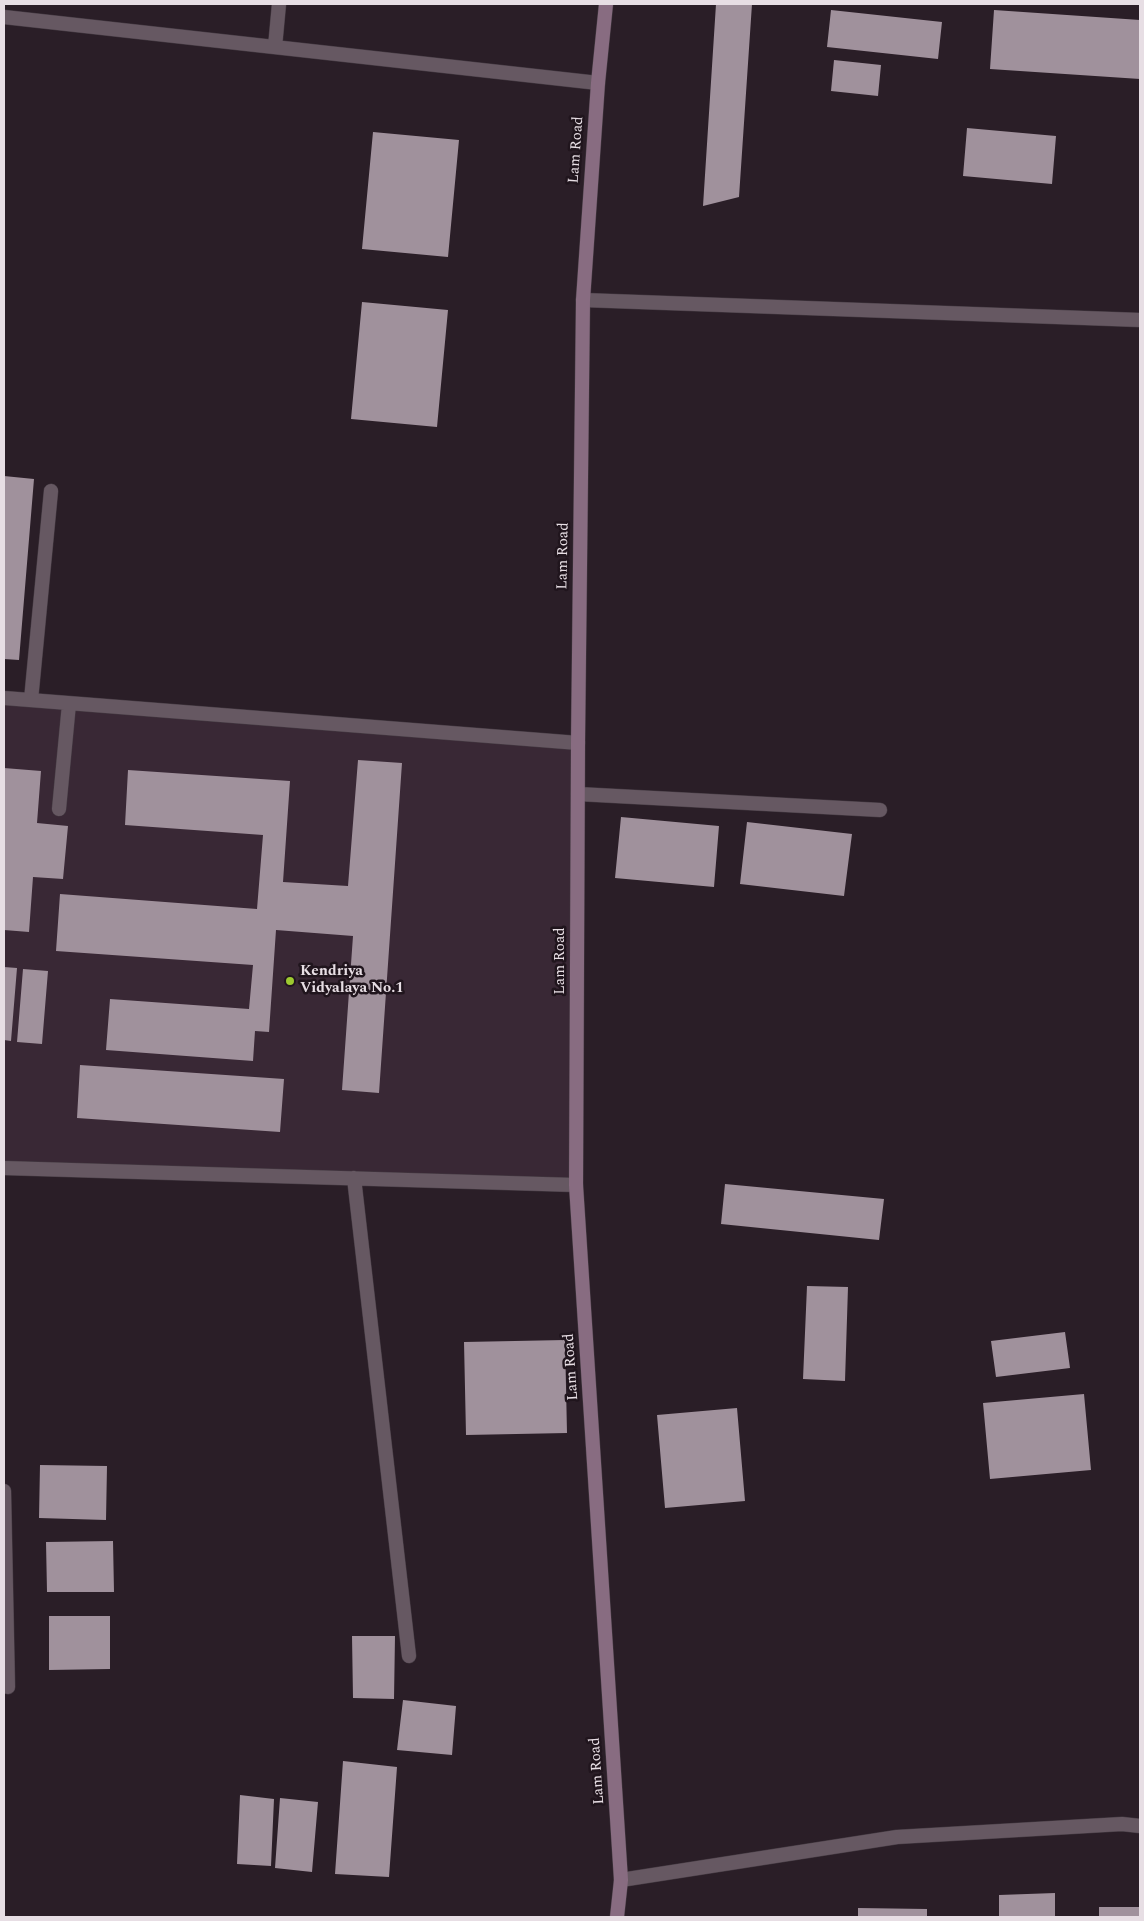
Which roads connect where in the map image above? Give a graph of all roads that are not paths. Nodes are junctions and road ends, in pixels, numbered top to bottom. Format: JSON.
{"nodes":[{"id":1,"x":278,"y":4,"type":"edge"},
{"id":2,"x":606,"y":4,"type":"edge"},
{"id":3,"x":4,"y":17,"type":"edge"},
{"id":4,"x":275,"y":47,"type":"junction"},
{"id":5,"x":598,"y":83,"type":"junction"},
{"id":6,"x":583,"y":300,"type":"junction"},
{"id":7,"x":1140,"y":320,"type":"edge"},
{"id":8,"x":51,"y":491,"type":"dead end"},
{"id":9,"x":4,"y":698,"type":"edge"},
{"id":10,"x":31,"y":700,"type":"junction"},
{"id":11,"x":69,"y":704,"type":"junction"},
{"id":12,"x":578,"y":743,"type":"junction"},
{"id":13,"x":578,"y":794,"type":"junction"},
{"id":14,"x":59,"y":809,"type":"dead end"},
{"id":15,"x":880,"y":810,"type":"dead end"},
{"id":16,"x":4,"y":1168,"type":"edge"},
{"id":17,"x":354,"y":1178,"type":"junction"},
{"id":18,"x":576,"y":1185,"type":"junction"},
{"id":19,"x":4,"y":1492,"type":"edge"},
{"id":20,"x":409,"y":1656,"type":"dead end"},
{"id":21,"x":8,"y":1687,"type":"dead end"},
{"id":22,"x":1140,"y":1826,"type":"edge"},
{"id":23,"x":622,"y":1880,"type":"junction"},
{"id":24,"x":616,"y":1917,"type":"edge"}],
"edges":[{"from":1,"to":4,"type":"street"},
{"from":2,"to":5,"type":"main road","name":"Lam Road"},
{"from":3,"to":4,"type":"street"},
{"from":4,"to":5,"type":"street"},
{"from":5,"to":6,"type":"main road","name":"Lam Road"},
{"from":6,"to":7,"type":"street"},
{"from":6,"to":12,"type":"main road","name":"Lam Road"},
{"from":8,"to":10,"type":"street"},
{"from":9,"to":10,"type":"street"},
{"from":10,"to":11,"type":"street"},
{"from":11,"to":12,"type":"street"},
{"from":11,"to":14,"type":"street"},
{"from":12,"to":13,"type":"main road","name":"Lam Road"},
{"from":13,"to":15,"type":"street"},
{"from":13,"to":18,"type":"main road","name":"Lam Road"},
{"from":16,"to":17,"type":"street"},
{"from":17,"to":18,"type":"street"},
{"from":17,"to":20,"type":"street"},
{"from":18,"to":23,"type":"main road","name":"Lam Road"},
{"from":19,"to":21,"type":"street"},
{"from":22,"to":23,"type":"street"},
{"from":23,"to":24,"type":"main road","name":"Lam Road"}]}
